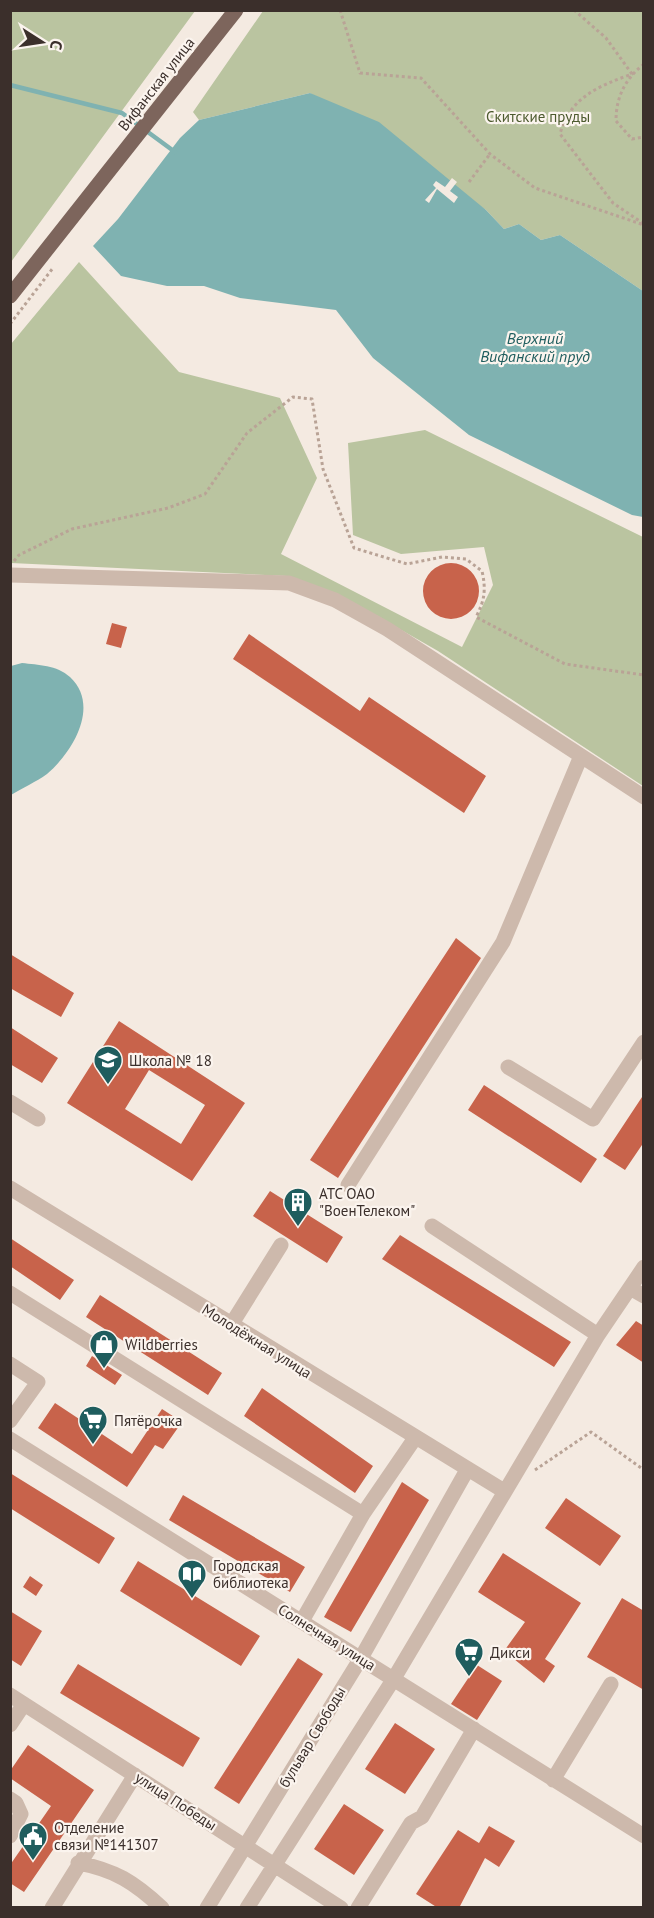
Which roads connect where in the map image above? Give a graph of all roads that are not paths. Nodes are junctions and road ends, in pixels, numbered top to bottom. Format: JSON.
{"nodes":[{"id":1,"x":236,"y":10,"type":"edge"},
{"id":2,"x":10,"y":296,"type":"edge"},
{"id":3,"x":10,"y":575,"type":"edge"},
{"id":4,"x":581,"y":756,"type":"junction"},
{"id":5,"x":644,"y":797,"type":"edge"},
{"id":6,"x":644,"y":1042,"type":"edge"},
{"id":7,"x":508,"y":1067,"type":"dead end"},
{"id":8,"x":10,"y":1102,"type":"edge"},
{"id":9,"x":38,"y":1119,"type":"dead end"},
{"id":10,"x":348,"y":1185,"type":"dead end"},
{"id":11,"x":10,"y":1188,"type":"edge"},
{"id":12,"x":432,"y":1226,"type":"dead end"},
{"id":13,"x":281,"y":1245,"type":"dead end"},
{"id":14,"x":644,"y":1267,"type":"edge"},
{"id":15,"x":630,"y":1288,"type":"junction"},
{"id":16,"x":10,"y":1293,"type":"edge"},
{"id":17,"x":644,"y":1296,"type":"edge"},
{"id":18,"x":231,"y":1325,"type":"junction"},
{"id":19,"x":598,"y":1335,"type":"junction"},
{"id":20,"x":10,"y":1364,"type":"edge"},
{"id":21,"x":10,"y":1421,"type":"edge"},
{"id":22,"x":415,"y":1438,"type":"junction"},
{"id":23,"x":10,"y":1439,"type":"edge"},
{"id":24,"x":467,"y":1470,"type":"junction"},
{"id":25,"x":504,"y":1491,"type":"junction"},
{"id":26,"x":363,"y":1514,"type":"junction"},
{"id":27,"x":302,"y":1621,"type":"junction"},
{"id":28,"x":361,"y":1658,"type":"junction"},
{"id":29,"x":393,"y":1680,"type":"junction"},
{"id":30,"x":611,"y":1684,"type":"dead end"},
{"id":31,"x":17,"y":1699,"type":"edge"},
{"id":32,"x":10,"y":1725,"type":"edge"},
{"id":33,"x":474,"y":1729,"type":"junction"},
{"id":34,"x":135,"y":1775,"type":"junction"},
{"id":35,"x":553,"y":1780,"type":"junction"},
{"id":36,"x":10,"y":1799,"type":"edge"},
{"id":37,"x":10,"y":1836,"type":"edge"},
{"id":38,"x":644,"y":1836,"type":"edge"},
{"id":39,"x":245,"y":1846,"type":"junction"},
{"id":40,"x":78,"y":1863,"type":"junction"},
{"id":41,"x":275,"y":1865,"type":"junction"},
{"id":42,"x":52,"y":1908,"type":"edge"},
{"id":43,"x":162,"y":1908,"type":"edge"},
{"id":44,"x":207,"y":1908,"type":"edge"},
{"id":45,"x":247,"y":1908,"type":"edge"},
{"id":46,"x":341,"y":1908,"type":"edge"},
{"id":47,"x":358,"y":1908,"type":"edge"}],
"edges":[{"from":1,"to":2,"type":"main road","name":"Вифанская улица"},
{"from":3,"to":4,"type":"street"},
{"from":4,"to":5,"type":"street"},
{"from":4,"to":10,"type":"street"},
{"from":6,"to":7,"type":"street"},
{"from":8,"to":9,"type":"street"},
{"from":11,"to":18,"type":"street","name":"Молодёжная улица"},
{"from":12,"to":19,"type":"street"},
{"from":13,"to":18,"type":"street"},
{"from":14,"to":15,"type":"street"},
{"from":15,"to":17,"type":"street"},
{"from":15,"to":19,"type":"street"},
{"from":16,"to":26,"type":"street"},
{"from":18,"to":22,"type":"street","name":"Молодёжная улица"},
{"from":19,"to":25,"type":"street"},
{"from":20,"to":21,"type":"street"},
{"from":22,"to":24,"type":"street","name":"Молодёжная улица"},
{"from":22,"to":26,"type":"street"},
{"from":23,"to":27,"type":"street","name":"Солнечная улица"},
{"from":24,"to":25,"type":"street","name":"Молодёжная улица"},
{"from":24,"to":28,"type":"street","name":"бульвар Свободы"},
{"from":25,"to":29,"type":"street"},
{"from":26,"to":27,"type":"street"},
{"from":27,"to":28,"type":"street","name":"Солнечная улица"},
{"from":28,"to":29,"type":"street","name":"Солнечная улица"},
{"from":28,"to":39,"type":"street","name":"бульвар Свободы"},
{"from":29,"to":33,"type":"street","name":"Солнечная улица"},
{"from":29,"to":41,"type":"street"},
{"from":30,"to":35,"type":"street"},
{"from":31,"to":32,"type":"street"},
{"from":31,"to":34,"type":"street","name":"улица Победы"},
{"from":33,"to":35,"type":"street","name":"Солнечная улица"},
{"from":33,"to":47,"type":"street"},
{"from":34,"to":39,"type":"street","name":"улица Победы"},
{"from":34,"to":40,"type":"street"},
{"from":35,"to":38,"type":"street","name":"Солнечная улица"},
{"from":36,"to":37,"type":"street"},
{"from":39,"to":41,"type":"street","name":"улица Победы"},
{"from":39,"to":44,"type":"street","name":"бульвар Свободы"},
{"from":40,"to":42,"type":"street"},
{"from":40,"to":43,"type":"street"},
{"from":41,"to":45,"type":"street"},
{"from":41,"to":46,"type":"street","name":"улица Победы"}]}
